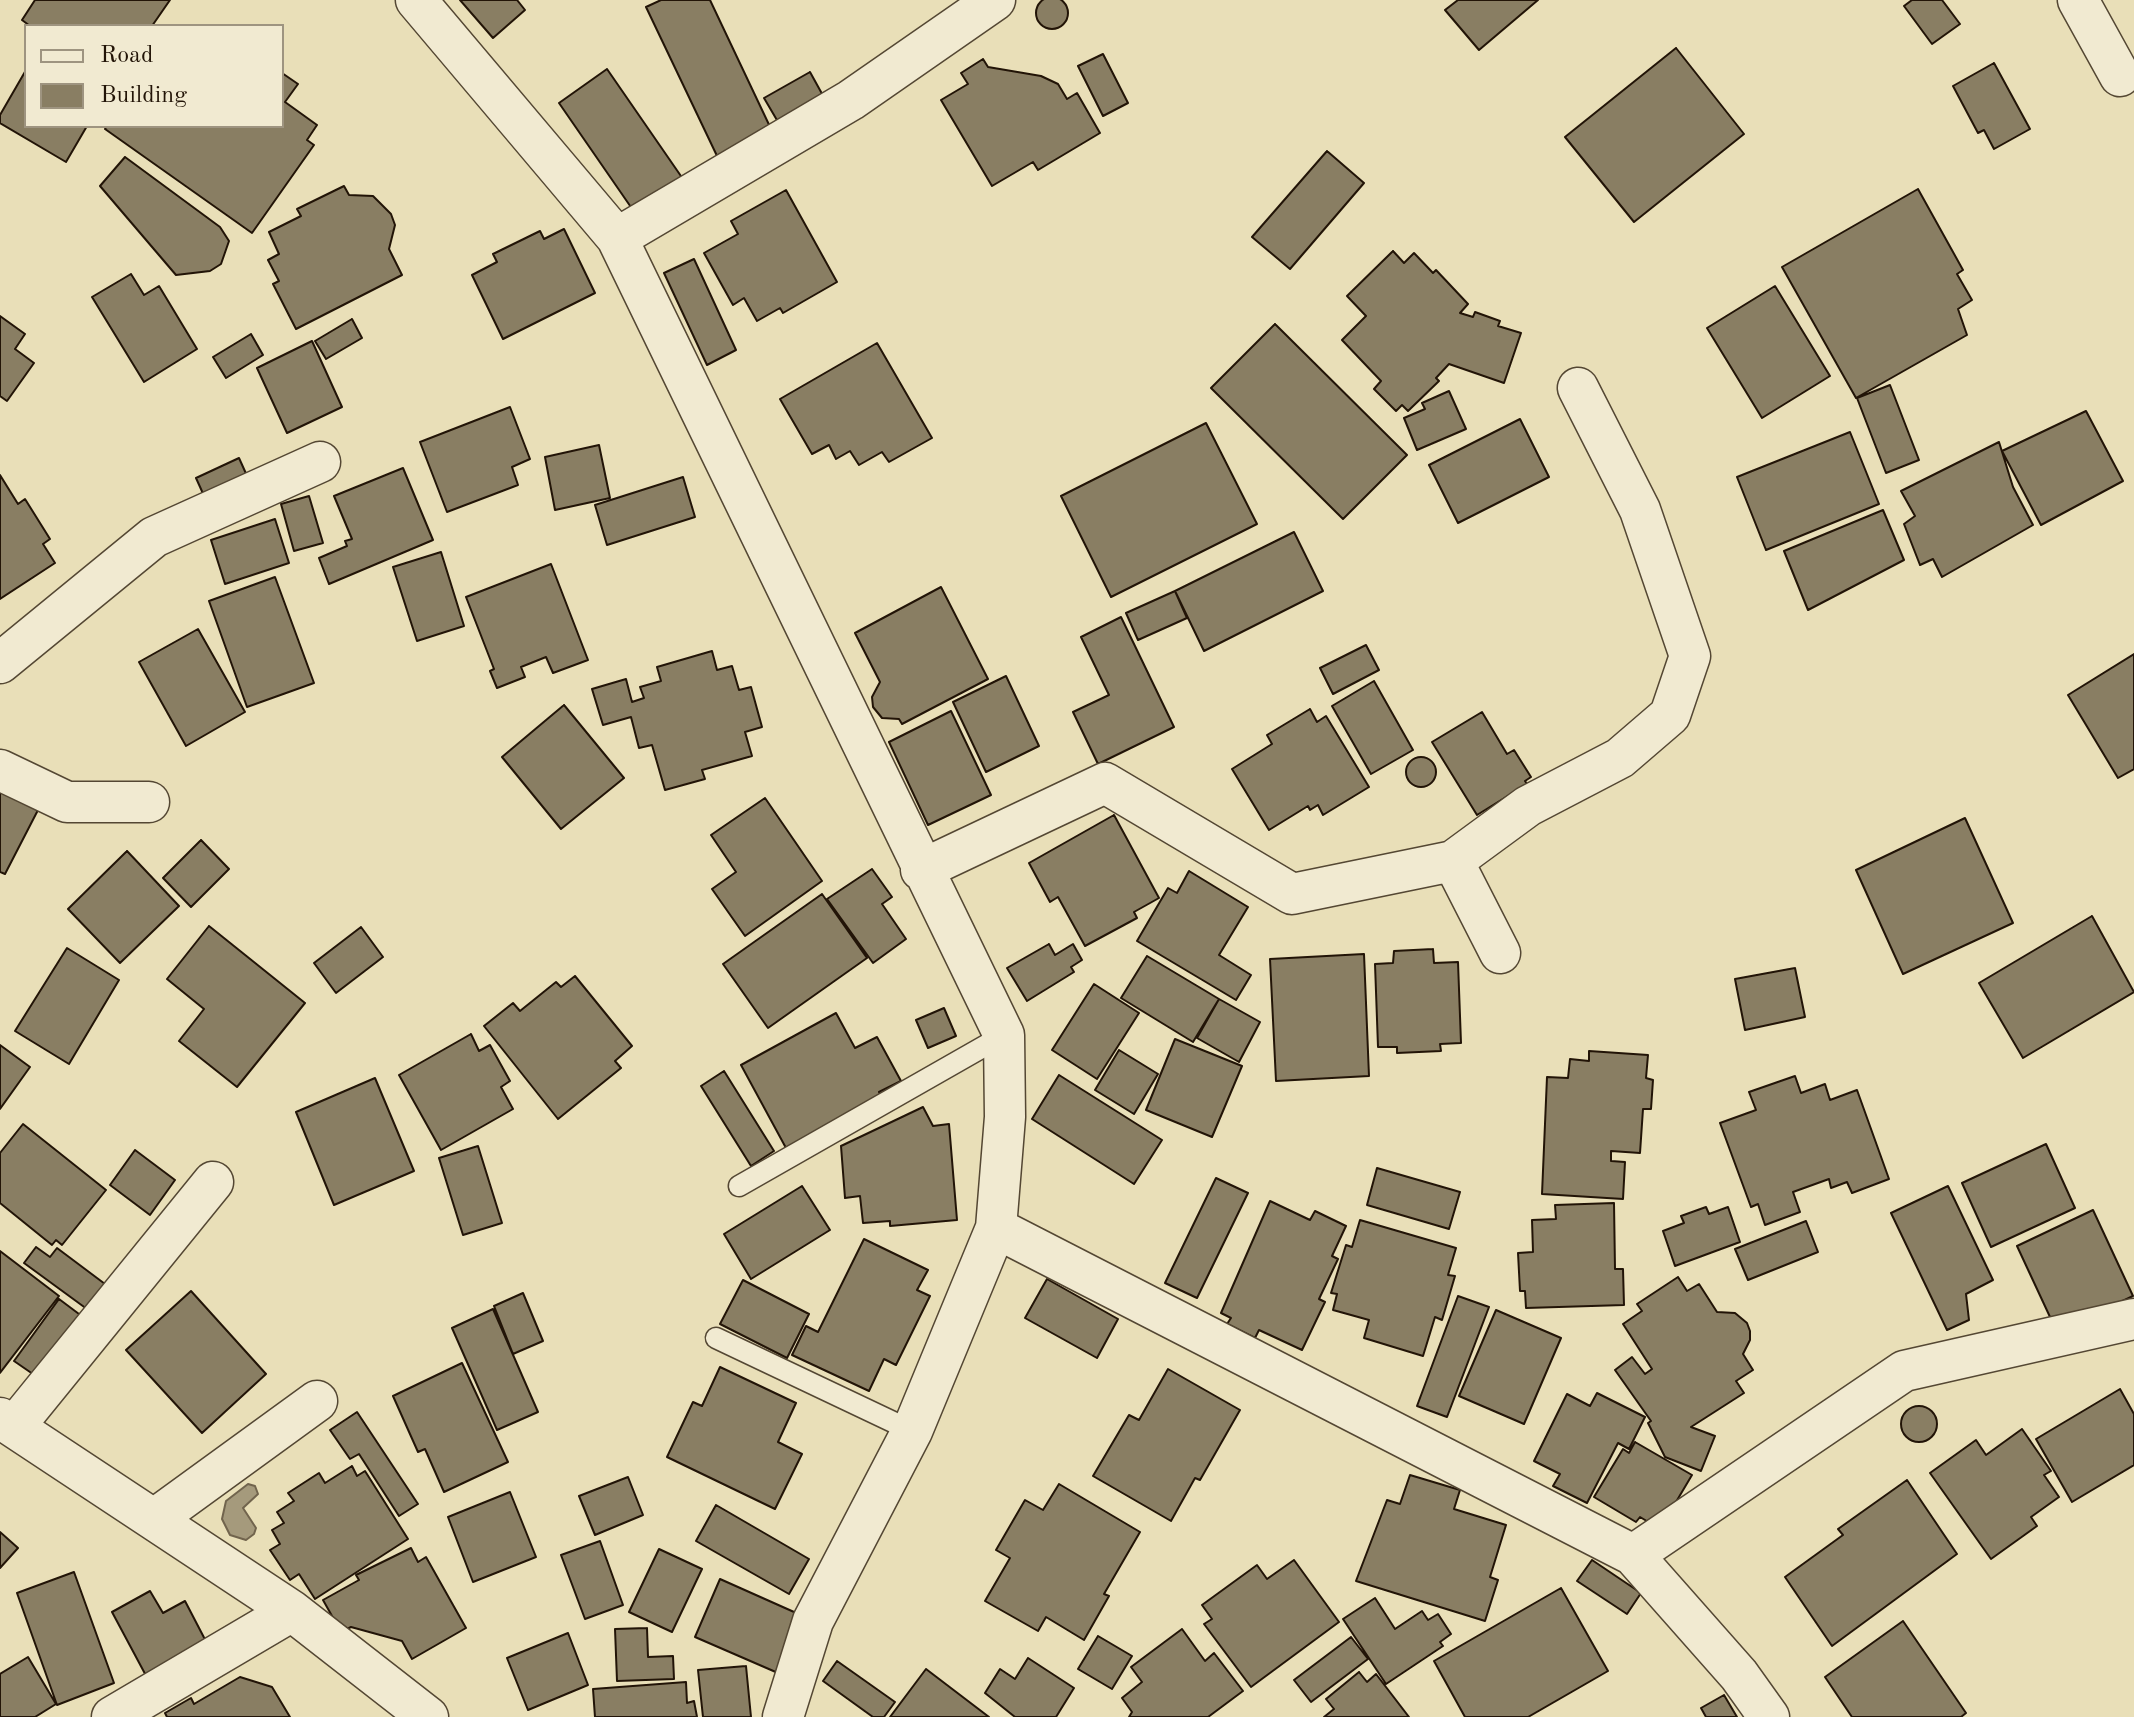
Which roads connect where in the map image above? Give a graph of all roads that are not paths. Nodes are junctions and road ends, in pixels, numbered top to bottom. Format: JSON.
{"nodes":[{"id":1,"x":416,"y":0,"type":"edge"},
{"id":2,"x":995,"y":0,"type":"edge"},
{"id":3,"x":2078,"y":0,"type":"edge"},
{"id":4,"x":2120,"y":76,"type":"dead end"},
{"id":5,"x":617,"y":238,"type":"junction"},
{"id":6,"x":1578,"y":388,"type":"dead end"},
{"id":7,"x":320,"y":462,"type":"dead end"},
{"id":8,"x":0,"y":663,"type":"edge"},
{"id":9,"x":0,"y":770,"type":"edge"},
{"id":10,"x":149,"y":802,"type":"dead end"},
{"id":11,"x":1453,"y":861,"type":"junction"},
{"id":12,"x":921,"y":870,"type":"junction"},
{"id":13,"x":1500,"y":953,"type":"dead end"},
{"id":14,"x":1004,"y":1035,"type":"junction"},
{"id":15,"x":213,"y":1182,"type":"dead end"},
{"id":16,"x":739,"y":1186,"type":"dead end"},
{"id":17,"x":996,"y":1228,"type":"junction"},
{"id":18,"x":2134,"y":1319,"type":"edge"},
{"id":19,"x":716,"y":1338,"type":"dead end"},
{"id":20,"x":317,"y":1401,"type":"dead end"},
{"id":21,"x":7,"y":1422,"type":"edge"},
{"id":22,"x":912,"y":1431,"type":"junction"},
{"id":23,"x":156,"y":1518,"type":"junction"},
{"id":24,"x":1633,"y":1555,"type":"junction"},
{"id":25,"x":292,"y":1611,"type":"junction"},
{"id":26,"x":112,"y":1717,"type":"edge"},
{"id":27,"x":428,"y":1717,"type":"edge"},
{"id":28,"x":783,"y":1717,"type":"edge"},
{"id":29,"x":1769,"y":1717,"type":"edge"}],
"edges":[{"from":1,"to":5,"type":"street"},
{"from":2,"to":5,"type":"street"},
{"from":3,"to":4,"type":"street"},
{"from":5,"to":12,"type":"street"},
{"from":6,"to":11,"type":"street"},
{"from":7,"to":8,"type":"street"},
{"from":9,"to":10,"type":"street"},
{"from":11,"to":12,"type":"street"},
{"from":11,"to":13,"type":"street"},
{"from":12,"to":14,"type":"street"},
{"from":14,"to":16,"type":"lane"},
{"from":14,"to":17,"type":"street"},
{"from":15,"to":21,"type":"street"},
{"from":17,"to":22,"type":"street"},
{"from":17,"to":24,"type":"street"},
{"from":18,"to":24,"type":"street"},
{"from":19,"to":22,"type":"lane"},
{"from":20,"to":23,"type":"street"},
{"from":21,"to":23,"type":"street"},
{"from":22,"to":28,"type":"street"},
{"from":23,"to":25,"type":"street"},
{"from":24,"to":29,"type":"street"},
{"from":25,"to":26,"type":"street"},
{"from":25,"to":27,"type":"street"}]}
